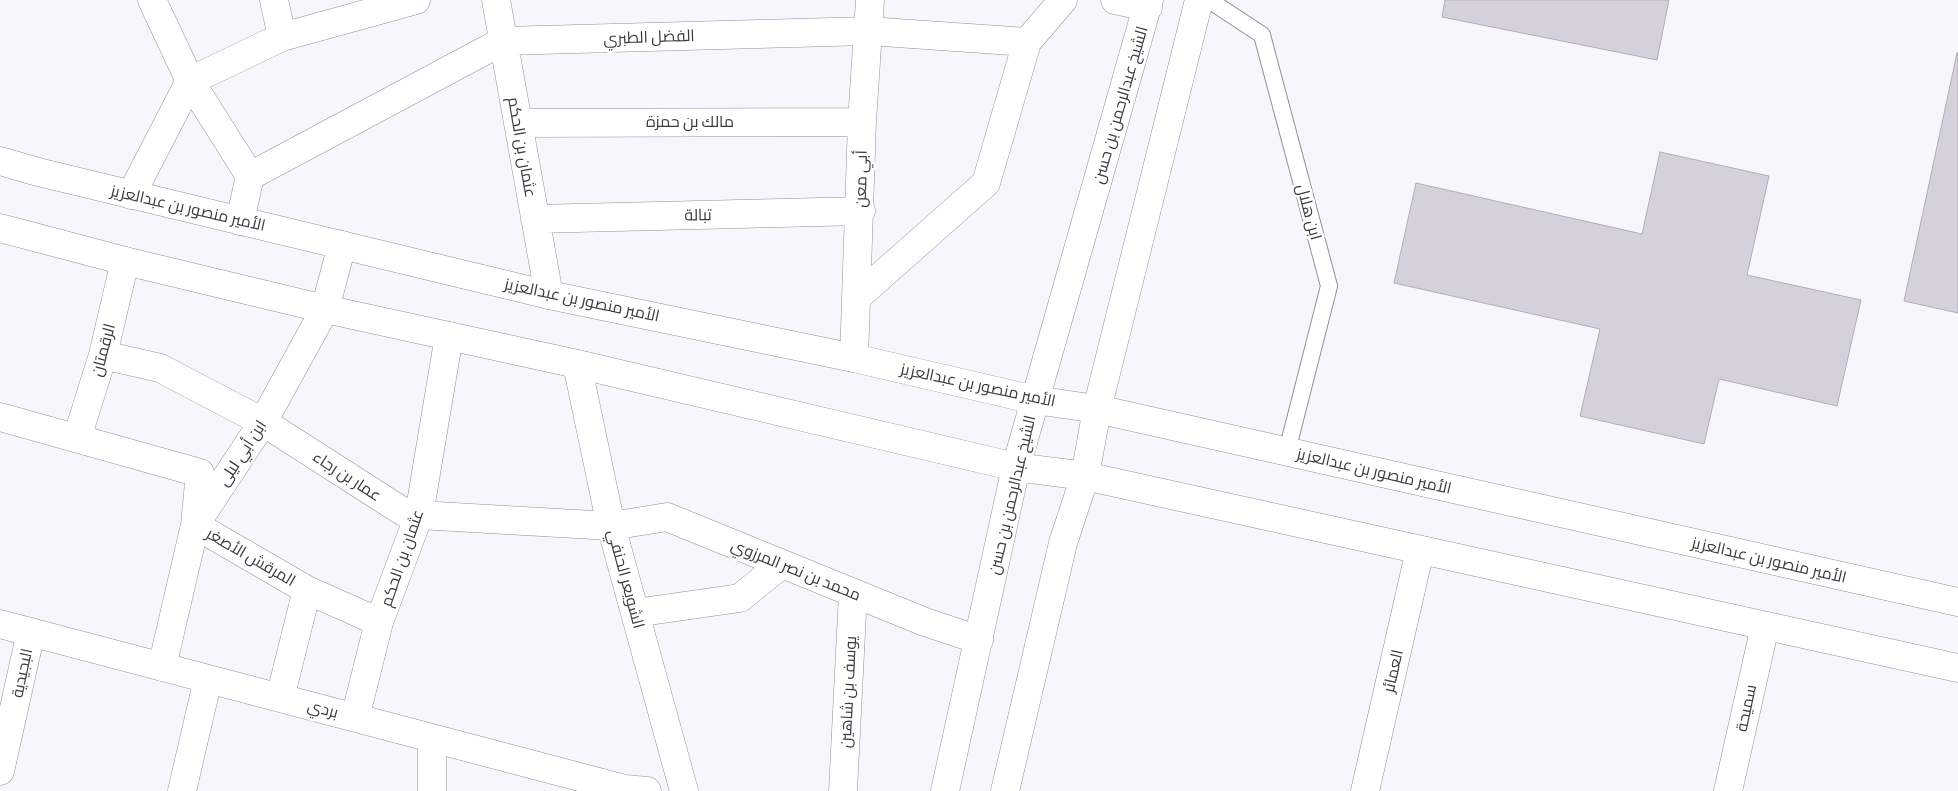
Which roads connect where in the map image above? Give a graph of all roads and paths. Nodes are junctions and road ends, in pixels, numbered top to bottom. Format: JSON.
{"nodes":[{"id":1,"x":152,"y":0,"type":"edge"},
{"id":2,"x":274,"y":0,"type":"edge"},
{"id":3,"x":416,"y":0,"type":"edge"},
{"id":4,"x":496,"y":0,"type":"edge"},
{"id":5,"x":870,"y":0,"type":"edge"},
{"id":6,"x":1063,"y":0,"type":"edge"},
{"id":7,"x":1115,"y":0,"type":"edge"},
{"id":8,"x":1199,"y":0,"type":"edge"},
{"id":9,"x":1208,"y":0,"type":"edge"},
{"id":10,"x":1148,"y":4,"type":"edge"},
{"id":11,"x":868,"y":31,"type":"junction"},
{"id":12,"x":282,"y":37,"type":"junction"},
{"id":13,"x":503,"y":41,"type":"junction"},
{"id":14,"x":1026,"y":42,"type":"junction"},
{"id":15,"x":190,"y":81,"type":"junction"},
{"id":16,"x":862,"y":122,"type":"junction"},
{"id":17,"x":518,"y":123,"type":"junction"},
{"id":18,"x":0,"y":161,"type":"edge"},
{"id":19,"x":250,"y":176,"type":"junction"},
{"id":20,"x":131,"y":195,"type":"junction"},
{"id":21,"x":860,"y":211,"type":"junction"},
{"id":22,"x":535,"y":219,"type":"junction"},
{"id":23,"x":240,"y":221,"type":"junction"},
{"id":24,"x":0,"y":228,"type":"edge"},
{"id":25,"x":342,"y":245,"type":"junction"},
{"id":26,"x":125,"y":261,"type":"junction"},
{"id":27,"x":549,"y":294,"type":"junction"},
{"id":28,"x":856,"y":298,"type":"junction"},
{"id":29,"x":324,"y":309,"type":"junction"},
{"id":30,"x":449,"y":336,"type":"junction"},
{"id":31,"x":103,"y":355,"type":"junction"},
{"id":32,"x":854,"y":358,"type":"junction"},
{"id":33,"x":576,"y":364,"type":"junction"},
{"id":34,"x":1035,"y":400,"type":"junction"},
{"id":35,"x":1097,"y":409,"type":"junction"},
{"id":36,"x":0,"y":418,"type":"edge"},
{"id":37,"x":263,"y":422,"type":"junction"},
{"id":38,"x":77,"y":438,"type":"junction"},
{"id":39,"x":1286,"y":451,"type":"junction"},
{"id":40,"x":1016,"y":467,"type":"junction"},
{"id":41,"x":1085,"y":476,"type":"junction"},
{"id":42,"x":418,"y":515,"type":"junction"},
{"id":43,"x":195,"y":525,"type":"junction"},
{"id":44,"x":611,"y":526,"type":"junction"},
{"id":45,"x":1420,"y":550,"type":"junction"},
{"id":46,"x":782,"y":564,"type":"junction"},
{"id":47,"x":307,"y":590,"type":"junction"},
{"id":48,"x":853,"y":592,"type":"junction"},
{"id":49,"x":1958,"y":602,"type":"edge"},
{"id":50,"x":635,"y":613,"type":"junction"},
{"id":51,"x":379,"y":622,"type":"junction"},
{"id":52,"x":0,"y":624,"type":"edge"},
{"id":53,"x":1764,"y":626,"type":"junction"},
{"id":54,"x":31,"y":632,"type":"junction"},
{"id":55,"x":980,"y":640,"type":"junction"},
{"id":56,"x":162,"y":667,"type":"junction"},
{"id":57,"x":1958,"y":668,"type":"edge"},
{"id":58,"x":208,"y":679,"type":"junction"},
{"id":59,"x":280,"y":698,"type":"junction"},
{"id":60,"x":355,"y":718,"type":"junction"},
{"id":61,"x":432,"y":738,"type":"junction"},
{"id":62,"x":0,"y":771,"type":"edge"},
{"id":63,"x":182,"y":791,"type":"edge"},
{"id":64,"x":432,"y":791,"type":"edge"},
{"id":65,"x":647,"y":791,"type":"edge"},
{"id":66,"x":684,"y":791,"type":"edge"},
{"id":67,"x":843,"y":791,"type":"edge"},
{"id":68,"x":945,"y":791,"type":"edge"},
{"id":69,"x":1005,"y":791,"type":"edge"},
{"id":70,"x":1365,"y":791,"type":"edge"},
{"id":71,"x":1728,"y":791,"type":"edge"}],
"edges":[{"from":1,"to":15,"type":"street"},
{"from":2,"to":12,"type":"street"},
{"from":3,"to":12,"type":"street"},
{"from":4,"to":13,"type":"street","name":"عثمان بن الحكم"},
{"from":5,"to":11,"type":"street","name":"أبي معن"},
{"from":6,"to":14,"type":"street"},
{"from":7,"to":10,"type":"street"},
{"from":8,"to":35,"type":"street"},
{"from":9,"to":39,"type":"lane","name":"ابن هلال"},
{"from":10,"to":34,"type":"street","name":"الشيخ عبدالرحمن بن حسن"},
{"from":11,"to":13,"type":"street","name":"الفضل الطبري"},
{"from":11,"to":14,"type":"street","name":"الفضل الطبري"},
{"from":11,"to":16,"type":"street","name":"أبي معن"},
{"from":12,"to":15,"type":"street"},
{"from":13,"to":17,"type":"street","name":"عثمان بن الحكم"},
{"from":13,"to":19,"type":"street","name":"الفضل الطبري"},
{"from":14,"to":28,"type":"street"},
{"from":15,"to":19,"type":"street"},
{"from":15,"to":20,"type":"street"},
{"from":16,"to":17,"type":"street","name":"مالك بن حمزة"},
{"from":16,"to":21,"type":"street","name":"أبي معن"},
{"from":17,"to":22,"type":"street","name":"عثمان بن الحكم"},
{"from":18,"to":20,"type":"street","name":"الأمير منصور بن عبدالعزيز"},
{"from":19,"to":23,"type":"street"},
{"from":20,"to":23,"type":"street","name":"الأمير منصور بن عبدالعزيز"},
{"from":21,"to":22,"type":"street","name":"تبالة"},
{"from":21,"to":28,"type":"street","name":"أبي معن"},
{"from":22,"to":27,"type":"street","name":"عثمان بن الحكم"},
{"from":23,"to":25,"type":"street","name":"الأمير منصور بن عبدالعزيز"},
{"from":24,"to":26,"type":"street"},
{"from":25,"to":27,"type":"street","name":"الأمير منصور بن عبدالعزيز"},
{"from":25,"to":29,"type":"street","name":"ابن أبي ليلى"},
{"from":26,"to":29,"type":"street"},
{"from":26,"to":31,"type":"street","name":"الرقمتان"},
{"from":27,"to":32,"type":"street","name":"الأمير منصور بن عبدالعزيز"},
{"from":28,"to":32,"type":"street","name":"أبي معن"},
{"from":29,"to":30,"type":"street"},
{"from":29,"to":37,"type":"street","name":"ابن أبي ليلى"},
{"from":30,"to":33,"type":"street"},
{"from":30,"to":42,"type":"street","name":"عثمان بن الحكم"},
{"from":31,"to":37,"type":"street","name":"عمار بن رجاء"},
{"from":31,"to":38,"type":"street","name":"الرقمتان"},
{"from":32,"to":34,"type":"street","name":"الأمير منصور بن عبدالعزيز"},
{"from":33,"to":40,"type":"street"},
{"from":33,"to":44,"type":"street","name":"الشويعر الحنفي"},
{"from":34,"to":35,"type":"street","name":"الأمير منصور بن عبدالعزيز"},
{"from":34,"to":40,"type":"street","name":"الشيخ عبدالرحمن بن حسن"},
{"from":35,"to":39,"type":"street","name":"الأمير منصور بن عبدالعزيز"},
{"from":35,"to":41,"type":"street"},
{"from":36,"to":38,"type":"street","name":"المرقش الأصغر"},
{"from":37,"to":42,"type":"street","name":"عمار بن رجاء"},
{"from":37,"to":43,"type":"street","name":"ابن أبي ليلى"},
{"from":38,"to":43,"type":"street","name":"المرقش الأصغر"},
{"from":39,"to":49,"type":"street","name":"الأمير منصور بن عبدالعزيز"},
{"from":40,"to":41,"type":"street"},
{"from":40,"to":55,"type":"street","name":"الشيخ عبدالرحمن بن حسن"},
{"from":41,"to":45,"type":"street"},
{"from":41,"to":69,"type":"street"},
{"from":42,"to":44,"type":"street","name":"عمار بن رجاء"},
{"from":42,"to":51,"type":"street","name":"عثمان بن الحكم"},
{"from":43,"to":47,"type":"street","name":"المرقش الأصغر"},
{"from":43,"to":56,"type":"street","name":"ابن أبي ليلى"},
{"from":44,"to":46,"type":"street","name":"محمد بن نصر المرزوي"},
{"from":44,"to":50,"type":"street","name":"الشويعر الحنفي"},
{"from":45,"to":53,"type":"street"},
{"from":45,"to":70,"type":"street","name":"العمائر"},
{"from":46,"to":48,"type":"street","name":"محمد بن نصر المرزوي"},
{"from":46,"to":50,"type":"street"},
{"from":47,"to":51,"type":"street","name":"المرقش الأصغر"},
{"from":47,"to":59,"type":"street"},
{"from":48,"to":55,"type":"street","name":"محمد بن نصر المرزوي"},
{"from":48,"to":67,"type":"street","name":"يوسف بن شاهين"},
{"from":50,"to":66,"type":"street","name":"الشويعر الحنفي"},
{"from":51,"to":60,"type":"street","name":"عثمان بن الحكم"},
{"from":52,"to":54,"type":"street","name":"بردي"},
{"from":53,"to":57,"type":"street"},
{"from":53,"to":71,"type":"street","name":"سميحة"},
{"from":54,"to":56,"type":"street","name":"بردي"},
{"from":54,"to":62,"type":"street","name":"البجيدية"},
{"from":55,"to":68,"type":"street","name":"الشيخ عبدالرحمن بن حسن"},
{"from":56,"to":58,"type":"street","name":"بردي"},
{"from":58,"to":59,"type":"street","name":"بردي"},
{"from":58,"to":63,"type":"street"},
{"from":59,"to":60,"type":"street","name":"بردي"},
{"from":60,"to":61,"type":"street","name":"بردي"},
{"from":61,"to":64,"type":"street"},
{"from":61,"to":65,"type":"street","name":"بردي"}]}
